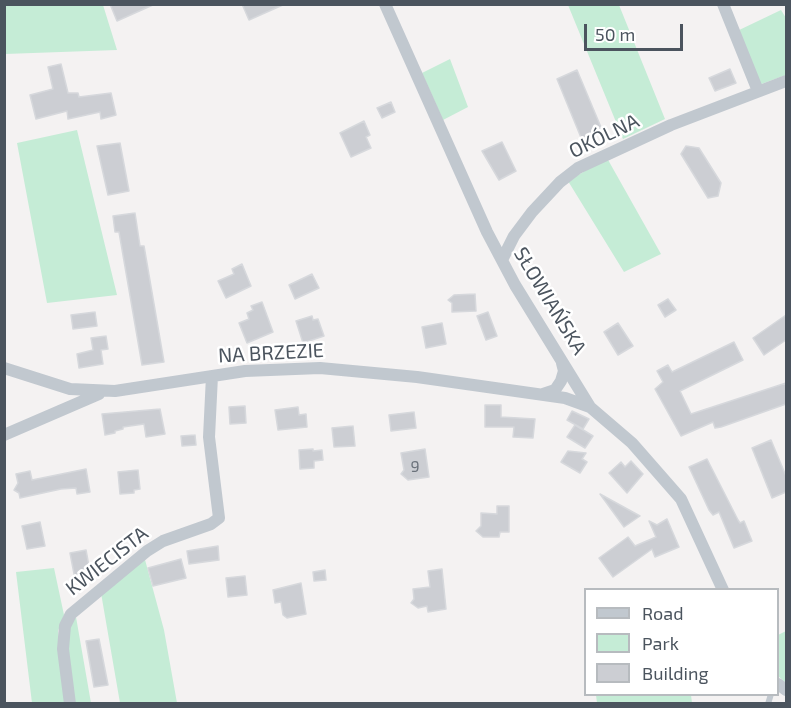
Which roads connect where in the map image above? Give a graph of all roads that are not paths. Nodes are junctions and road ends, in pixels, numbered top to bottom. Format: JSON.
{"nodes":[{"id":1,"x":385,"y":4,"type":"edge"},
{"id":2,"x":723,"y":4,"type":"edge"},
{"id":3,"x":786,"y":81,"type":"edge"},
{"id":4,"x":758,"y":92,"type":"junction"},
{"id":5,"x":502,"y":260,"type":"junction"},
{"id":6,"x":561,"y":360,"type":"junction"},
{"id":7,"x":4,"y":368,"type":"edge"},
{"id":8,"x":212,"y":376,"type":"junction"},
{"id":9,"x":115,"y":391,"type":"junction"},
{"id":10,"x":542,"y":394,"type":"junction"},
{"id":11,"x":590,"y":407,"type":"junction"},
{"id":12,"x":4,"y":435,"type":"edge"},
{"id":13,"x":722,"y":588,"type":"edge"},
{"id":14,"x":70,"y":704,"type":"edge"}],
"edges":[{"from":1,"to":5,"type":"street","name":"SŁOWIAŃSKA"},
{"from":2,"to":4,"type":"street"},
{"from":3,"to":4,"type":"street","name":"OKÓLNA"},
{"from":4,"to":5,"type":"street","name":"OKÓLNA"},
{"from":5,"to":6,"type":"street","name":"SŁOWIAŃSKA"},
{"from":6,"to":10,"type":"street"},
{"from":6,"to":11,"type":"street","name":"SŁOWIAŃSKA"},
{"from":7,"to":9,"type":"street","name":"NA BRZEZIE"},
{"from":8,"to":9,"type":"street","name":"NA BRZEZIE"},
{"from":8,"to":10,"type":"street","name":"NA BRZEZIE"},
{"from":8,"to":14,"type":"street","name":"KWIECISTA"},
{"from":9,"to":12,"type":"street"},
{"from":10,"to":11,"type":"street","name":"NA BRZEZIE"},
{"from":11,"to":13,"type":"street","name":"SŁOWIAŃSKA"}]}
